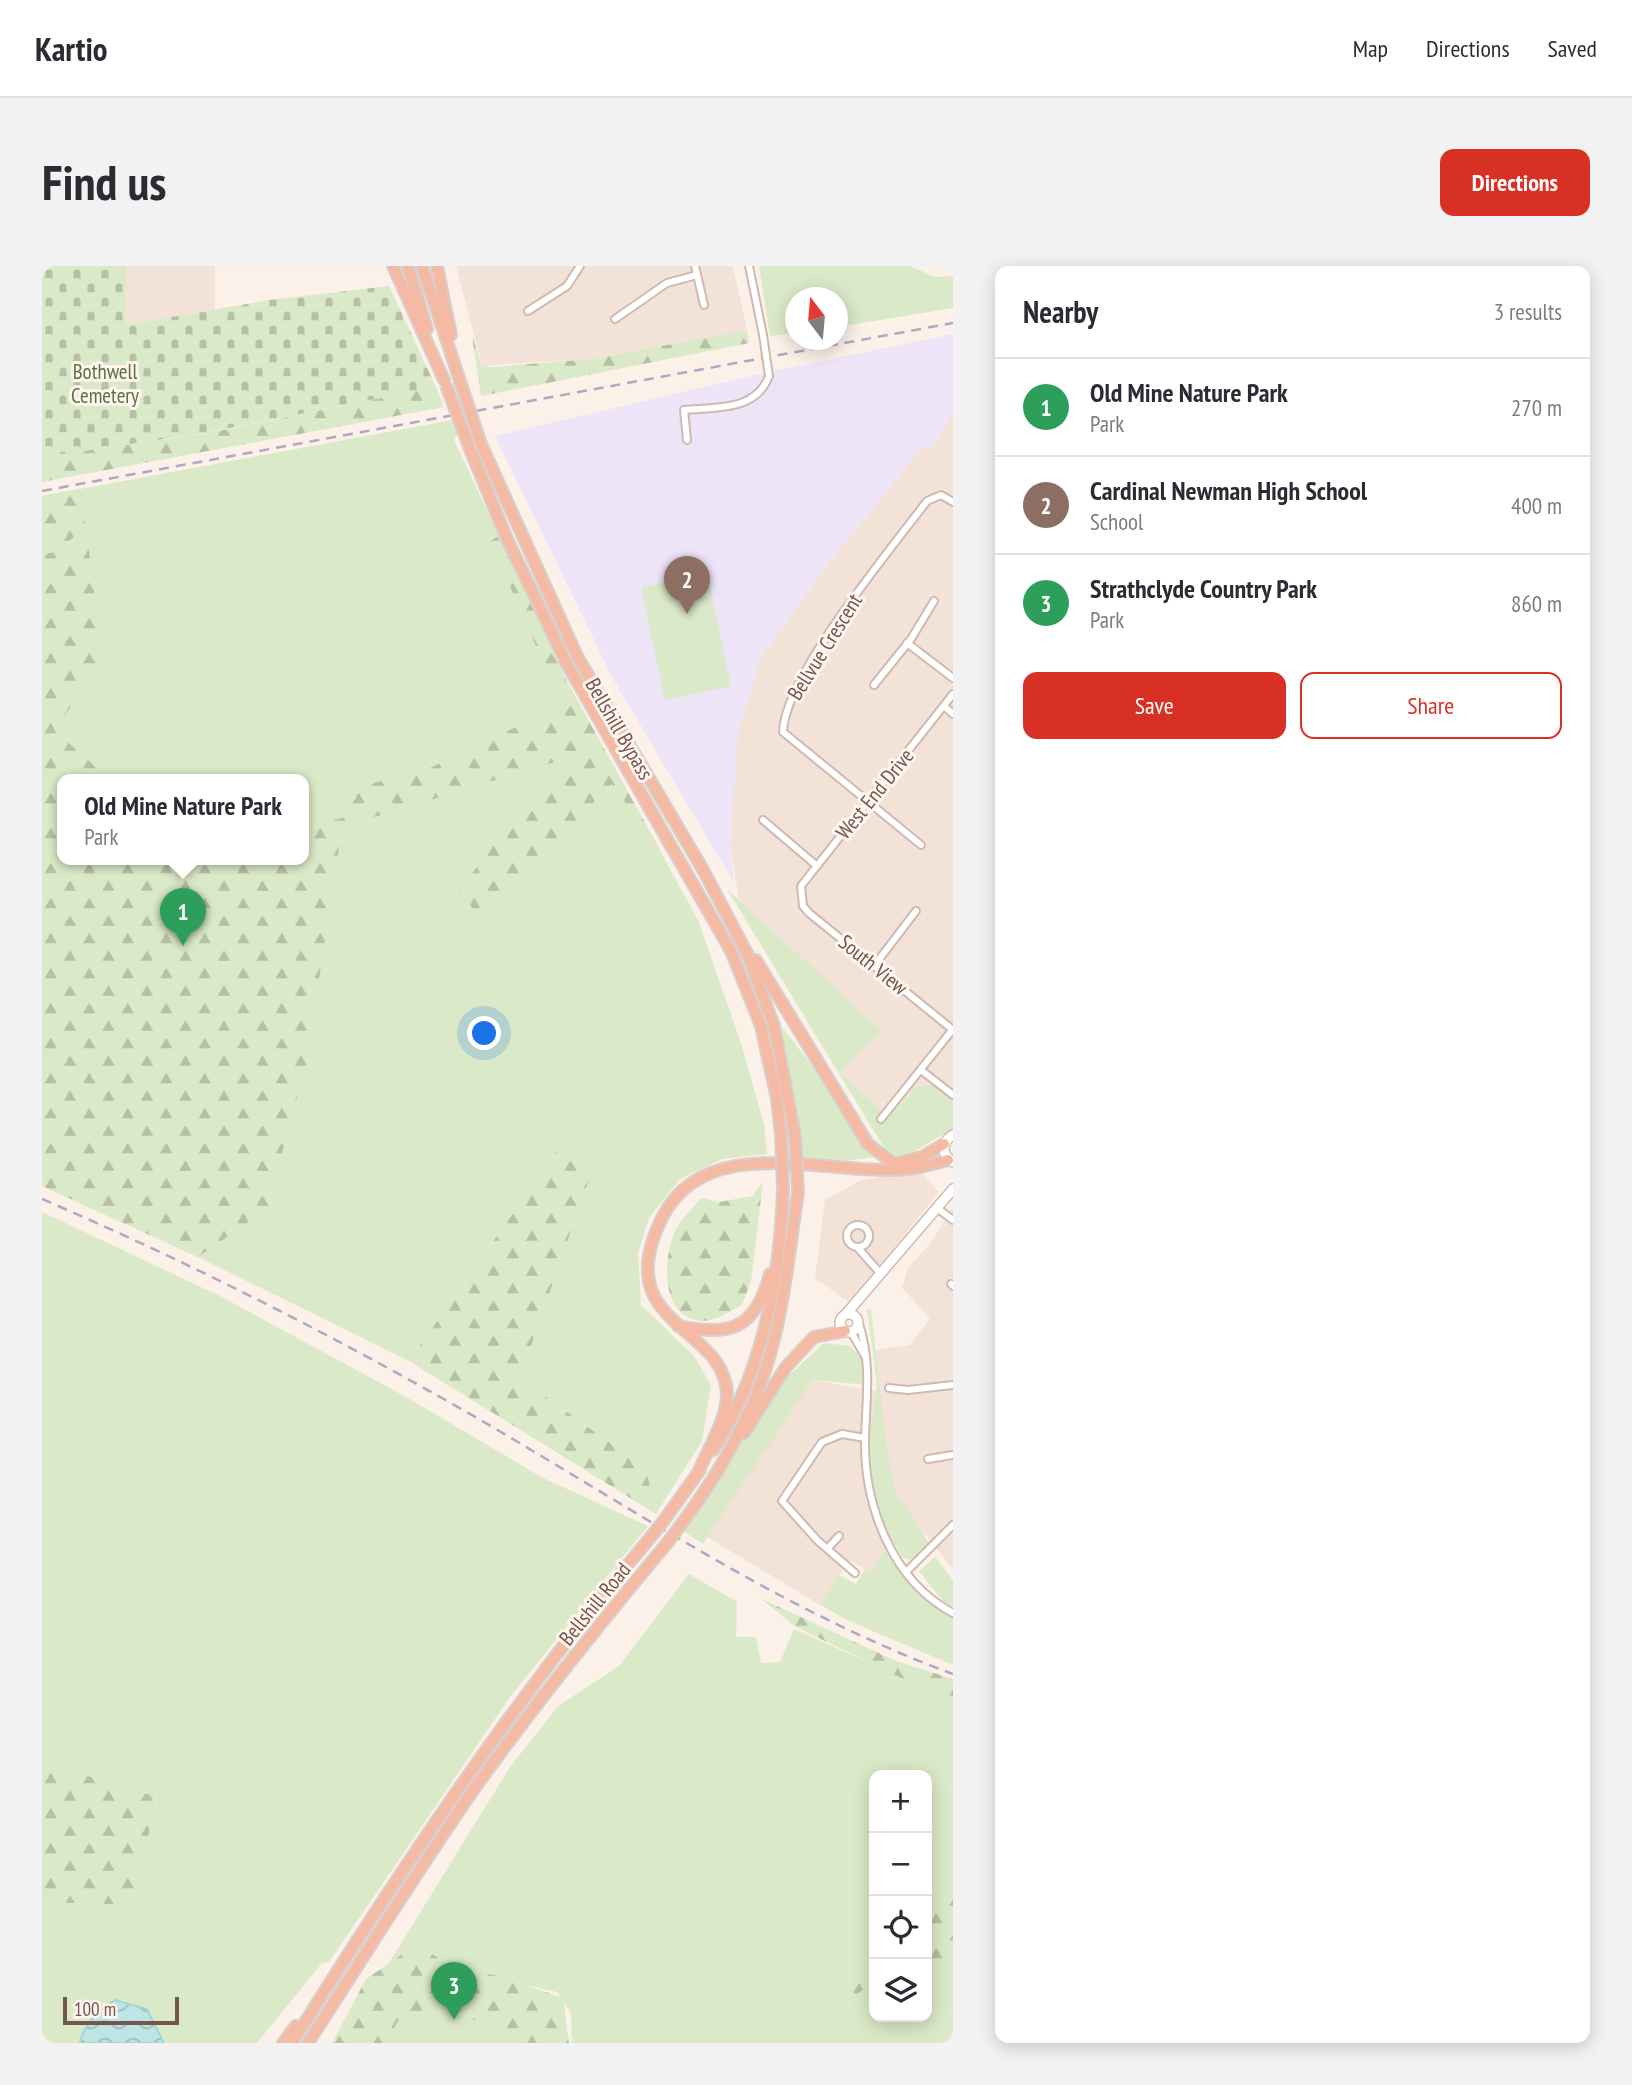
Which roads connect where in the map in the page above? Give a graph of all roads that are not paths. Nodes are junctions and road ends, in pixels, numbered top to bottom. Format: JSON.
{"nodes":[{"id":1,"x":393,"y":266,"type":"edge"},
{"id":2,"x":408,"y":266,"type":"edge"},
{"id":3,"x":422,"y":266,"type":"edge"},
{"id":4,"x":437,"y":266,"type":"edge"},
{"id":5,"x":580,"y":266,"type":"edge"},
{"id":6,"x":695,"y":266,"type":"edge"},
{"id":7,"x":749,"y":266,"type":"edge"},
{"id":8,"x":697,"y":275,"type":"junction"},
{"id":9,"x":704,"y":305,"type":"dead end"},
{"id":10,"x":528,"y":311,"type":"dead end"},
{"id":11,"x":615,"y":319,"type":"dead end"},
{"id":12,"x":460,"y":381,"type":"junction"},
{"id":13,"x":445,"y":382,"type":"junction"},
{"id":14,"x":687,"y":440,"type":"dead end"},
{"id":15,"x":953,"y":502,"type":"edge"},
{"id":16,"x":934,"y":601,"type":"dead end"},
{"id":17,"x":907,"y":643,"type":"junction"},
{"id":18,"x":953,"y":678,"type":"edge"},
{"id":19,"x":874,"y":685,"type":"dead end"},
{"id":20,"x":953,"y":694,"type":"edge"},
{"id":21,"x":944,"y":706,"type":"junction"},
{"id":22,"x":953,"y":714,"type":"edge"},
{"id":23,"x":867,"y":804,"type":"junction"},
{"id":24,"x":763,"y":820,"type":"dead end"},
{"id":25,"x":921,"y":845,"type":"dead end"},
{"id":26,"x":817,"y":866,"type":"junction"},
{"id":27,"x":799,"y":895,"type":"joint"},
{"id":28,"x":915,"y":911,"type":"dead end"},
{"id":29,"x":730,"y":919,"type":"junction"},
{"id":30,"x":874,"y":966,"type":"junction"},
{"id":31,"x":953,"y":1029,"type":"edge"},
{"id":32,"x":921,"y":1070,"type":"junction"},
{"id":33,"x":953,"y":1095,"type":"edge"},
{"id":34,"x":881,"y":1119,"type":"dead end"},
{"id":35,"x":953,"y":1135,"type":"edge"},
{"id":36,"x":944,"y":1144,"type":"junction"},
{"id":37,"x":951,"y":1161,"type":"edge"},
{"id":38,"x":894,"y":1164,"type":"junction"},
{"id":39,"x":877,"y":1168,"type":"junction"},
{"id":40,"x":953,"y":1189,"type":"edge"},
{"id":41,"x":783,"y":1190,"type":"joint"},
{"id":42,"x":798,"y":1192,"type":"joint"},
{"id":43,"x":937,"y":1208,"type":"junction"},
{"id":44,"x":953,"y":1220,"type":"edge"},
{"id":45,"x":782,"y":1224,"type":"junction"},
{"id":46,"x":857,"y":1247,"type":"dead end"},
{"id":47,"x":880,"y":1273,"type":"junction"},
{"id":48,"x":860,"y":1298,"type":"junction"},
{"id":49,"x":846,"y":1314,"type":"junction"},
{"id":50,"x":859,"y":1322,"type":"junction"},
{"id":51,"x":675,"y":1325,"type":"junction"},
{"id":52,"x":848,"y":1332,"type":"junction"},
{"id":53,"x":866,"y":1358,"type":"junction"},
{"id":54,"x":953,"y":1385,"type":"edge"},
{"id":55,"x":889,"y":1388,"type":"dead end"},
{"id":56,"x":865,"y":1438,"type":"junction"},
{"id":57,"x":953,"y":1455,"type":"edge"},
{"id":58,"x":928,"y":1459,"type":"dead end"},
{"id":59,"x":698,"y":1474,"type":"junction"},
{"id":60,"x":706,"y":1491,"type":"junction"},
{"id":61,"x":953,"y":1525,"type":"edge"},
{"id":62,"x":839,"y":1536,"type":"dead end"},
{"id":63,"x":828,"y":1548,"type":"junction"},
{"id":64,"x":906,"y":1572,"type":"junction"},
{"id":65,"x":855,"y":1573,"type":"dead end"},
{"id":66,"x":953,"y":1613,"type":"edge"},
{"id":67,"x":348,"y":1981,"type":"junction"},
{"id":68,"x":327,"y":1986,"type":"junction"},
{"id":69,"x":283,"y":2043,"type":"edge"},
{"id":70,"x":292,"y":2043,"type":"edge"},
{"id":71,"x":308,"y":2043,"type":"edge"},
{"id":72,"x":316,"y":2043,"type":"edge"}],
"edges":[{"from":1,"to":13,"type":"highway"},
{"from":2,"to":13,"type":"highway","name":"Bellshill Bypass"},
{"from":3,"to":12,"type":"highway","name":"Bellshill Bypass"},
{"from":4,"to":12,"type":"highway"},
{"from":5,"to":10,"type":"street"},
{"from":6,"to":8,"type":"street"},
{"from":7,"to":14,"type":"street","bridge":true},
{"from":8,"to":9,"type":"street"},
{"from":8,"to":11,"type":"street"},
{"from":12,"to":29,"type":"highway","name":"Bellshill Bypass","bridge":true},
{"from":13,"to":41,"type":"highway","name":"Bellshill Bypass","bridge":true},
{"from":15,"to":23,"type":"street","name":"Bellvue Crescent"},
{"from":16,"to":17,"type":"street"},
{"from":17,"to":18,"type":"street"},
{"from":17,"to":19,"type":"street"},
{"from":20,"to":21,"type":"street","name":"West End Drive"},
{"from":21,"to":22,"type":"street"},
{"from":21,"to":23,"type":"street","name":"West End Drive"},
{"from":23,"to":25,"type":"street"},
{"from":23,"to":26,"type":"street","name":"West End Drive"},
{"from":24,"to":26,"type":"street"},
{"from":26,"to":27,"type":"street","name":"West End Drive"},
{"from":27,"to":30,"type":"street","name":"South View"},
{"from":28,"to":30,"type":"street"},
{"from":29,"to":38,"type":"highway"},
{"from":29,"to":42,"type":"highway","name":"Bellshill Bypass","bridge":true},
{"from":30,"to":31,"type":"street","name":"South View"},
{"from":31,"to":32,"type":"street"},
{"from":32,"to":33,"type":"street"},
{"from":32,"to":34,"type":"street"},
{"from":35,"to":36,"type":"main road"},
{"from":36,"to":37,"type":"main road"},
{"from":36,"to":38,"type":"highway"},
{"from":37,"to":39,"type":"highway"},
{"from":38,"to":39,"type":"highway"},
{"from":39,"to":51,"type":"highway"},
{"from":40,"to":43,"type":"main road"},
{"from":41,"to":45,"type":"highway","name":"Bellshill Road"},
{"from":42,"to":60,"type":"highway","name":"Bellshill Road"},
{"from":43,"to":44,"type":"street"},
{"from":43,"to":47,"type":"main road"},
{"from":45,"to":51,"type":"highway"},
{"from":45,"to":59,"type":"highway","name":"Bellshill Road"},
{"from":46,"to":47,"type":"street"},
{"from":47,"to":48,"type":"main road"},
{"from":48,"to":49,"type":"main road"},
{"from":48,"to":50,"type":"main road"},
{"from":49,"to":50,"type":"main road"},
{"from":49,"to":52,"type":"main road"},
{"from":50,"to":52,"type":"main road"},
{"from":50,"to":53,"type":"street"},
{"from":51,"to":59,"type":"highway"},
{"from":52,"to":53,"type":"street"},
{"from":52,"to":60,"type":"highway"},
{"from":53,"to":56,"type":"street"},
{"from":54,"to":55,"type":"street"},
{"from":56,"to":63,"type":"street"},
{"from":56,"to":64,"type":"street"},
{"from":57,"to":58,"type":"street"},
{"from":59,"to":68,"type":"highway","name":"Bellshill Road","bridge":true},
{"from":60,"to":67,"type":"highway","name":"Bellshill Road","bridge":true},
{"from":61,"to":64,"type":"street"},
{"from":62,"to":63,"type":"street"},
{"from":63,"to":65,"type":"street"},
{"from":64,"to":66,"type":"street"},
{"from":67,"to":71,"type":"highway"},
{"from":67,"to":72,"type":"highway"},
{"from":68,"to":69,"type":"highway"},
{"from":68,"to":70,"type":"highway"}]}
